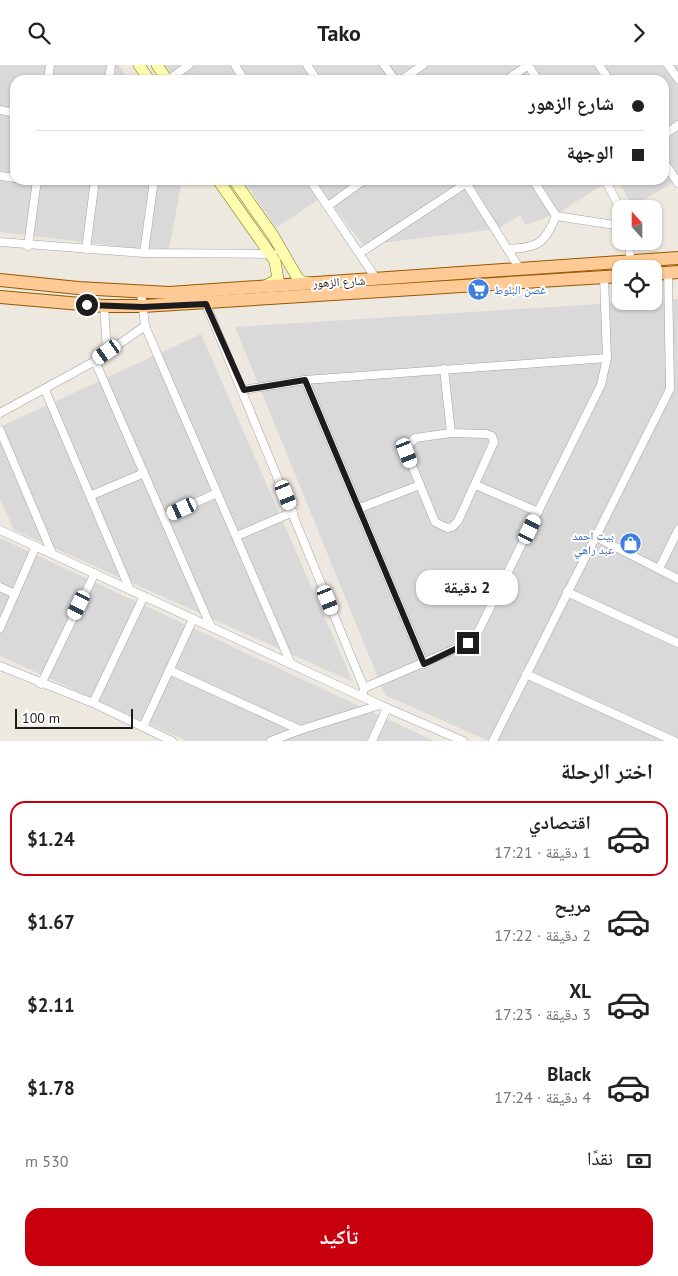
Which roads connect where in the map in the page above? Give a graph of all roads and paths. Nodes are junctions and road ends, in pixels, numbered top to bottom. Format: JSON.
{"nodes":[{"id":1,"x":189,"y":65,"type":"edge"},
{"id":2,"x":423,"y":65,"type":"edge"},
{"id":3,"x":528,"y":65,"type":"edge"},
{"id":4,"x":668,"y":65,"type":"edge"},
{"id":5,"x":174,"y":75,"type":"edge"},
{"id":6,"x":410,"y":75,"type":"edge"},
{"id":7,"x":514,"y":75,"type":"edge"},
{"id":8,"x":678,"y":79,"type":"edge"},
{"id":9,"x":669,"y":170,"type":"edge"},
{"id":10,"x":678,"y":183,"type":"edge"},
{"id":11,"x":34,"y":185,"type":"edge"},
{"id":12,"x":94,"y":185,"type":"edge"},
{"id":13,"x":153,"y":185,"type":"edge"},
{"id":14,"x":222,"y":185,"type":"edge"},
{"id":15,"x":237,"y":185,"type":"edge"},
{"id":16,"x":313,"y":185,"type":"edge"},
{"id":17,"x":357,"y":185,"type":"edge"},
{"id":18,"x":463,"y":185,"type":"edge"},
{"id":19,"x":470,"y":185,"type":"edge"},
{"id":20,"x":536,"y":185,"type":"edge"},
{"id":21,"x":608,"y":185,"type":"edge"},
{"id":22,"x":616,"y":200,"type":"edge"},
{"id":23,"x":328,"y":206,"type":"junction"},
{"id":24,"x":556,"y":216,"type":"junction"},
{"id":25,"x":612,"y":225,"type":"edge"},
{"id":26,"x":0,"y":242,"type":"edge"},
{"id":27,"x":28,"y":245,"type":"junction"},
{"id":28,"x":86,"y":249,"type":"junction"},
{"id":29,"x":508,"y":249,"type":"junction"},
{"id":30,"x":144,"y":253,"type":"junction"},
{"id":31,"x":360,"y":253,"type":"junction"},
{"id":32,"x":270,"y":254,"type":"junction"},
{"id":33,"x":285,"y":254,"type":"junction"},
{"id":34,"x":678,"y":258,"type":"edge"},
{"id":35,"x":647,"y":260,"type":"edge"},
{"id":36,"x":612,"y":262,"type":"edge"},
{"id":37,"x":520,"y":269,"type":"junction"},
{"id":38,"x":673,"y":273,"type":"edge"},
{"id":39,"x":604,"y":277,"type":"junction"},
{"id":40,"x":612,"y":277,"type":"edge"},
{"id":41,"x":0,"y":279,"type":"edge"},
{"id":42,"x":377,"y":280,"type":"junction"},
{"id":43,"x":314,"y":283,"type":"junction"},
{"id":44,"x":264,"y":287,"type":"junction"},
{"id":45,"x":141,"y":292,"type":"junction"},
{"id":46,"x":0,"y":297,"type":"edge"},
{"id":47,"x":206,"y":304,"type":"junction"},
{"id":48,"x":104,"y":306,"type":"junction"},
{"id":49,"x":143,"y":307,"type":"junction"},
{"id":50,"x":145,"y":326,"type":"junction"},
{"id":51,"x":107,"y":352,"type":"junction"},
{"id":52,"x":674,"y":356,"type":"edge"},
{"id":53,"x":606,"y":358,"type":"junction"},
{"id":54,"x":95,"y":361,"type":"junction"},
{"id":55,"x":444,"y":369,"type":"junction"},
{"id":56,"x":305,"y":380,"type":"junction"},
{"id":57,"x":45,"y":390,"type":"junction"},
{"id":58,"x":244,"y":390,"type":"junction"},
{"id":59,"x":0,"y":413,"type":"edge"},
{"id":60,"x":0,"y":430,"type":"edge"},
{"id":61,"x":451,"y":433,"type":"junction"},
{"id":62,"x":144,"y":473,"type":"junction"},
{"id":63,"x":420,"y":485,"type":"junction"},
{"id":64,"x":476,"y":485,"type":"junction"},
{"id":65,"x":217,"y":493,"type":"junction"},
{"id":66,"x":90,"y":497,"type":"junction"},
{"id":67,"x":360,"y":508,"type":"junction"},
{"id":68,"x":293,"y":512,"type":"junction"},
{"id":69,"x":538,"y":512,"type":"junction"},
{"id":70,"x":164,"y":517,"type":"junction"},
{"id":71,"x":0,"y":530,"type":"edge"},
{"id":72,"x":678,"y":530,"type":"edge"},
{"id":73,"x":237,"y":536,"type":"junction"},
{"id":74,"x":594,"y":537,"type":"junction"},
{"id":75,"x":36,"y":546,"type":"junction"},
{"id":76,"x":52,"y":553,"type":"junction"},
{"id":77,"x":659,"y":569,"type":"junction"},
{"id":78,"x":94,"y":573,"type":"junction"},
{"id":79,"x":678,"y":579,"type":"edge"},
{"id":80,"x":0,"y":587,"type":"edge"},
{"id":81,"x":130,"y":590,"type":"junction"},
{"id":82,"x":567,"y":593,"type":"junction"},
{"id":83,"x":15,"y":594,"type":"junction"},
{"id":84,"x":144,"y":596,"type":"junction"},
{"id":85,"x":193,"y":619,"type":"junction"},
{"id":86,"x":211,"y":627,"type":"junction"},
{"id":87,"x":0,"y":628,"type":"edge"},
{"id":88,"x":678,"y":643,"type":"edge"},
{"id":89,"x":291,"y":664,"type":"junction"},
{"id":90,"x":424,"y":664,"type":"junction"},
{"id":91,"x":0,"y":666,"type":"edge"},
{"id":92,"x":169,"y":671,"type":"junction"},
{"id":93,"x":526,"y":674,"type":"junction"},
{"id":94,"x":41,"y":684,"type":"junction"},
{"id":95,"x":363,"y":692,"type":"junction"},
{"id":96,"x":93,"y":703,"type":"junction"},
{"id":97,"x":383,"y":707,"type":"junction"},
{"id":98,"x":143,"y":727,"type":"junction"},
{"id":99,"x":300,"y":730,"type":"junction"},
{"id":100,"x":172,"y":741,"type":"edge"},
{"id":101,"x":271,"y":741,"type":"edge"},
{"id":102,"x":372,"y":741,"type":"edge"},
{"id":103,"x":463,"y":741,"type":"edge"},
{"id":104,"x":493,"y":741,"type":"edge"},
{"id":105,"x":674,"y":741,"type":"edge"}],
"edges":[{"from":1,"to":5,"type":"street"},
{"from":2,"to":6,"type":"street"},
{"from":3,"to":7,"type":"street"},
{"from":4,"to":8,"type":"street"},
{"from":9,"to":10,"type":"street"},
{"from":11,"to":27,"type":"street"},
{"from":12,"to":28,"type":"street"},
{"from":13,"to":30,"type":"street"},
{"from":14,"to":32,"type":"street"},
{"from":15,"to":33,"type":"street"},
{"from":16,"to":23,"type":"street"},
{"from":17,"to":23,"type":"street"},
{"from":18,"to":31,"type":"street"},
{"from":19,"to":29,"type":"street"},
{"from":20,"to":24,"type":"street"},
{"from":21,"to":22,"type":"street"},
{"from":23,"to":31,"type":"street"},
{"from":24,"to":25,"type":"street"},
{"from":24,"to":29,"type":"street"},
{"from":26,"to":27,"type":"street"},
{"from":27,"to":28,"type":"street"},
{"from":28,"to":30,"type":"street"},
{"from":29,"to":37,"type":"street"},
{"from":30,"to":32,"type":"street"},
{"from":31,"to":42,"type":"street"},
{"from":32,"to":33,"type":"street"},
{"from":32,"to":44,"type":"street"},
{"from":33,"to":43,"type":"street"},
{"from":34,"to":35,"type":"main road","name":"شارع الزهور"},
{"from":36,"to":37,"type":"main road","name":"شارع الزهور"},
{"from":37,"to":42,"type":"main road","name":"شارع الزهور"},
{"from":38,"to":52,"type":"street"},
{"from":39,"to":40,"type":"main road","name":"شارع الزهور"},
{"from":39,"to":47,"type":"main road","name":"شارع الزهور"},
{"from":39,"to":53,"type":"street"},
{"from":41,"to":45,"type":"main road","name":"شارع الزهور"},
{"from":42,"to":43,"type":"main road","name":"شارع الزهور"},
{"from":43,"to":44,"type":"main road","name":"شارع الزهور"},
{"from":44,"to":45,"type":"main road","name":"شارع الزهور"},
{"from":45,"to":49,"type":"street"},
{"from":46,"to":48,"type":"main road","name":"شارع الزهور"},
{"from":47,"to":49,"type":"main road","name":"شارع الزهور"},
{"from":47,"to":58,"type":"street"},
{"from":48,"to":49,"type":"main road","name":"شارع الزهور"},
{"from":48,"to":51,"type":"street"},
{"from":49,"to":50,"type":"street"},
{"from":50,"to":51,"type":"street"},
{"from":50,"to":65,"type":"street"},
{"from":51,"to":54,"type":"street"},
{"from":52,"to":74,"type":"street"},
{"from":53,"to":55,"type":"street"},
{"from":53,"to":69,"type":"street"},
{"from":54,"to":57,"type":"street"},
{"from":54,"to":62,"type":"street"},
{"from":55,"to":56,"type":"street"},
{"from":55,"to":61,"type":"street"},
{"from":56,"to":58,"type":"street"},
{"from":56,"to":67,"type":"street"},
{"from":57,"to":59,"type":"street"},
{"from":57,"to":66,"type":"street"},
{"from":58,"to":68,"type":"street"},
{"from":60,"to":76,"type":"street"},
{"from":61,"to":63,"type":"street"},
{"from":61,"to":64,"type":"street"},
{"from":62,"to":66,"type":"street"},
{"from":62,"to":70,"type":"street"},
{"from":63,"to":64,"type":"street"},
{"from":63,"to":67,"type":"street"},
{"from":64,"to":69,"type":"street"},
{"from":65,"to":70,"type":"street"},
{"from":65,"to":73,"type":"street"},
{"from":66,"to":81,"type":"street"},
{"from":67,"to":90,"type":"street"},
{"from":68,"to":73,"type":"street"},
{"from":68,"to":95,"type":"street"},
{"from":69,"to":90,"type":"street"},
{"from":70,"to":86,"type":"street"},
{"from":71,"to":75,"type":"street"},
{"from":72,"to":77,"type":"street"},
{"from":73,"to":89,"type":"street"},
{"from":74,"to":77,"type":"street"},
{"from":74,"to":82,"type":"street"},
{"from":75,"to":76,"type":"street"},
{"from":75,"to":83,"type":"street"},
{"from":76,"to":78,"type":"street"},
{"from":77,"to":79,"type":"street"},
{"from":78,"to":81,"type":"street"},
{"from":78,"to":94,"type":"street"},
{"from":80,"to":83,"type":"street"},
{"from":81,"to":84,"type":"street"},
{"from":82,"to":88,"type":"street"},
{"from":82,"to":93,"type":"street"},
{"from":83,"to":87,"type":"street"},
{"from":84,"to":85,"type":"street"},
{"from":84,"to":96,"type":"street"},
{"from":85,"to":86,"type":"street"},
{"from":85,"to":92,"type":"street"},
{"from":86,"to":89,"type":"street"},
{"from":89,"to":95,"type":"street"},
{"from":90,"to":95,"type":"street"},
{"from":91,"to":94,"type":"street"},
{"from":92,"to":98,"type":"street"},
{"from":92,"to":99,"type":"street"},
{"from":93,"to":104,"type":"street"},
{"from":93,"to":105,"type":"street"},
{"from":94,"to":96,"type":"street"},
{"from":95,"to":97,"type":"street"},
{"from":96,"to":98,"type":"street"},
{"from":97,"to":99,"type":"street"},
{"from":97,"to":102,"type":"street"},
{"from":97,"to":103,"type":"street"},
{"from":98,"to":100,"type":"street"},
{"from":99,"to":101,"type":"street"}]}
